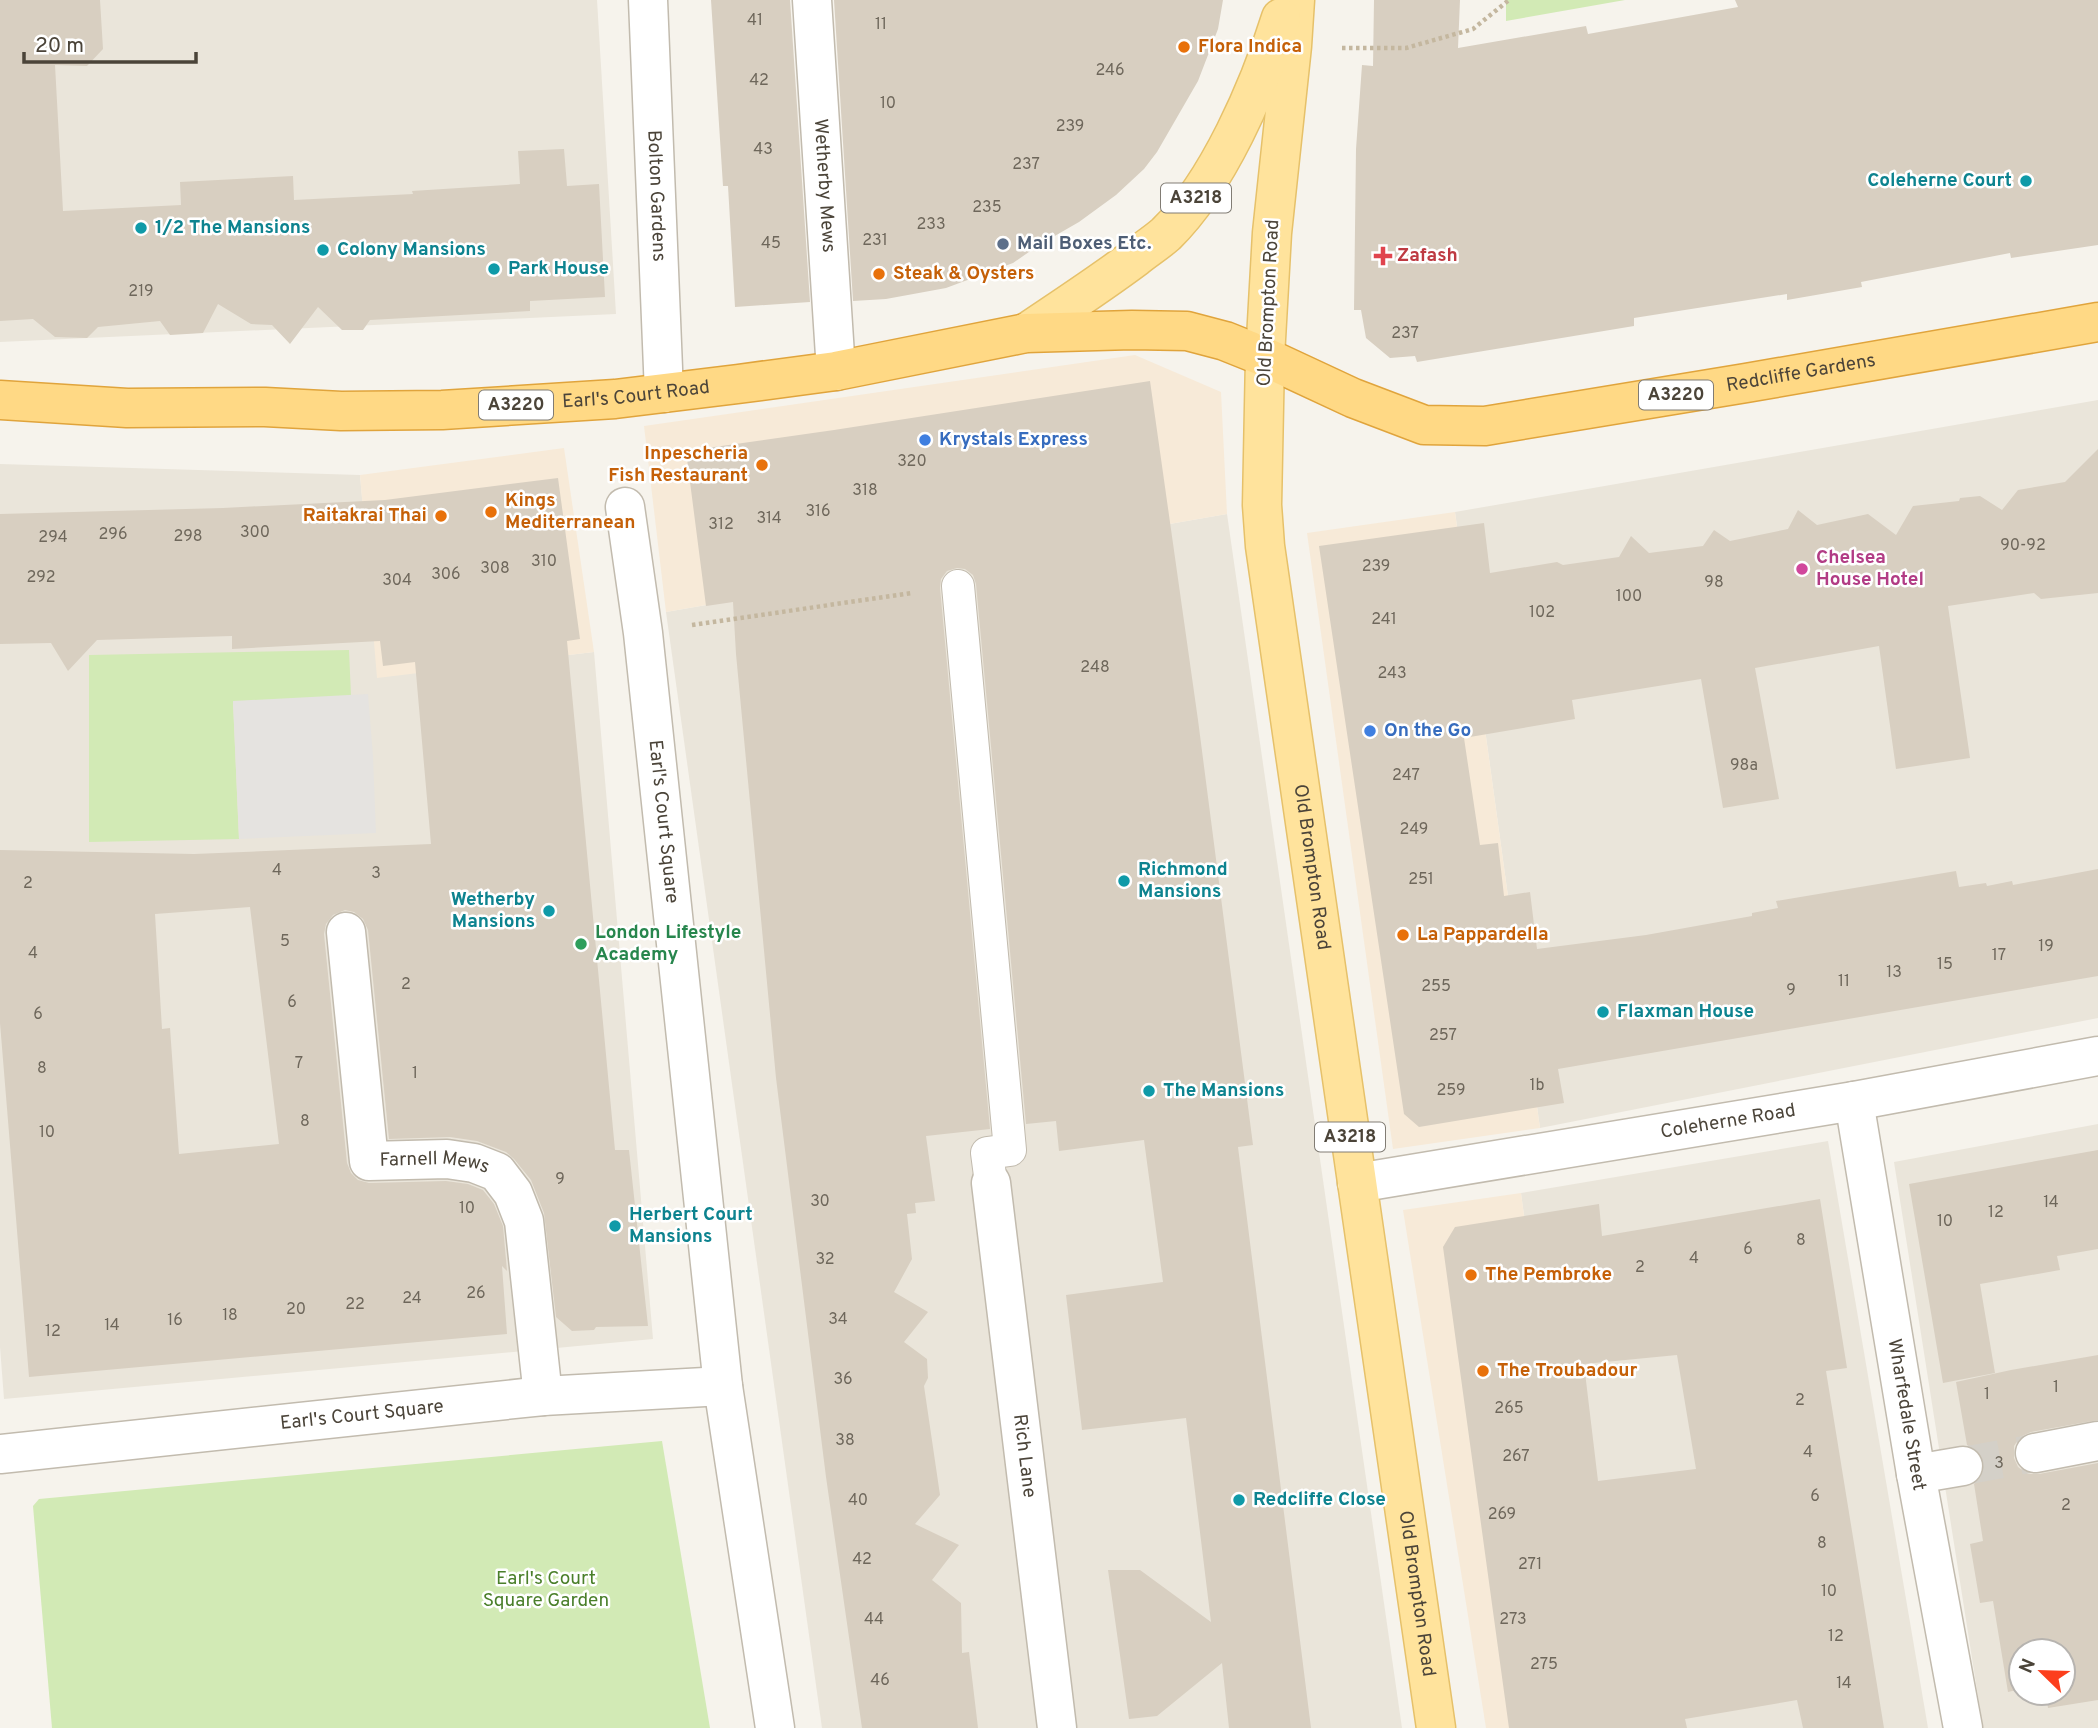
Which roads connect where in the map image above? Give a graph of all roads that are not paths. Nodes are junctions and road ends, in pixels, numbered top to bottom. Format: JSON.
{"nodes":[{"id":1,"x":648,"y":0,"type":"edge"},
{"id":2,"x":812,"y":0,"type":"edge"},
{"id":3,"x":1286,"y":0,"type":"edge"},
{"id":4,"x":1295,"y":0,"type":"edge"},
{"id":5,"x":2098,"y":322,"type":"edge"},
{"id":6,"x":1026,"y":333,"type":"junction"},
{"id":7,"x":1265,"y":357,"type":"junction"},
{"id":8,"x":836,"y":370,"type":"junction"},
{"id":9,"x":664,"y":393,"type":"junction"},
{"id":10,"x":0,"y":400,"type":"edge"},
{"id":11,"x":625,"y":507,"type":"dead end"},
{"id":12,"x":958,"y":586,"type":"road end"},
{"id":13,"x":346,"y":932,"type":"dead end"},
{"id":14,"x":2098,"y":1056,"type":"edge"},
{"id":15,"x":1854,"y":1101,"type":"junction"},
{"id":16,"x":991,"y":1182,"type":"joint"},
{"id":17,"x":1357,"y":1183,"type":"junction"},
{"id":18,"x":723,"y":1386,"type":"junction"},
{"id":19,"x":543,"y":1396,"type":"junction"},
{"id":20,"x":2098,"y":1441,"type":"edge"},
{"id":21,"x":2035,"y":1453,"type":"tunnel mouth"},
{"id":22,"x":0,"y":1454,"type":"edge"},
{"id":23,"x":1963,"y":1466,"type":"tunnel mouth"},
{"id":24,"x":1916,"y":1474,"type":"junction"},
{"id":25,"x":775,"y":1728,"type":"edge"},
{"id":26,"x":1057,"y":1728,"type":"edge"},
{"id":27,"x":1436,"y":1728,"type":"edge"},
{"id":28,"x":1963,"y":1728,"type":"edge"}],
"edges":[{"from":1,"to":9,"type":"street","name":"Bolton Gardens"},
{"from":2,"to":8,"type":"street","name":"Wetherby Mews"},
{"from":3,"to":6,"type":"main road","number":"A3218"},
{"from":4,"to":7,"type":"main road","name":"Old Brompton Road","number":"A3218"},
{"from":5,"to":7,"type":"highway","name":"Redcliffe Gardens","number":"A3220"},
{"from":6,"to":7,"type":"highway","name":"Earl's Court Road","number":"A3220"},
{"from":6,"to":8,"type":"highway","name":"Earl's Court Road","number":"A3220"},
{"from":7,"to":17,"type":"main road","name":"Old Brompton Road","number":"A3218"},
{"from":8,"to":9,"type":"highway","name":"Earl's Court Road","number":"A3220"},
{"from":9,"to":10,"type":"highway","name":"Earl's Court Road","number":"A3220"},
{"from":11,"to":18,"type":"street","name":"Earl's Court Square"},
{"from":12,"to":16,"type":"lane"},
{"from":13,"to":19,"type":"street","name":"Farnell Mews"},
{"from":14,"to":15,"type":"street","name":"Coleherne Road"},
{"from":15,"to":17,"type":"street","name":"Coleherne Road"},
{"from":15,"to":24,"type":"street","name":"Wharfedale Street"},
{"from":16,"to":26,"type":"street","name":"Rich Lane"},
{"from":17,"to":27,"type":"main road","name":"Old Brompton Road","number":"A3218"},
{"from":18,"to":19,"type":"street","name":"Earl's Court Square"},
{"from":18,"to":25,"type":"street","name":"Earl's Court Square"},
{"from":19,"to":22,"type":"street","name":"Earl's Court Square"},
{"from":20,"to":21,"type":"street"},
{"from":23,"to":24,"type":"street"},
{"from":24,"to":28,"type":"street","name":"Wharfedale Street"}]}
